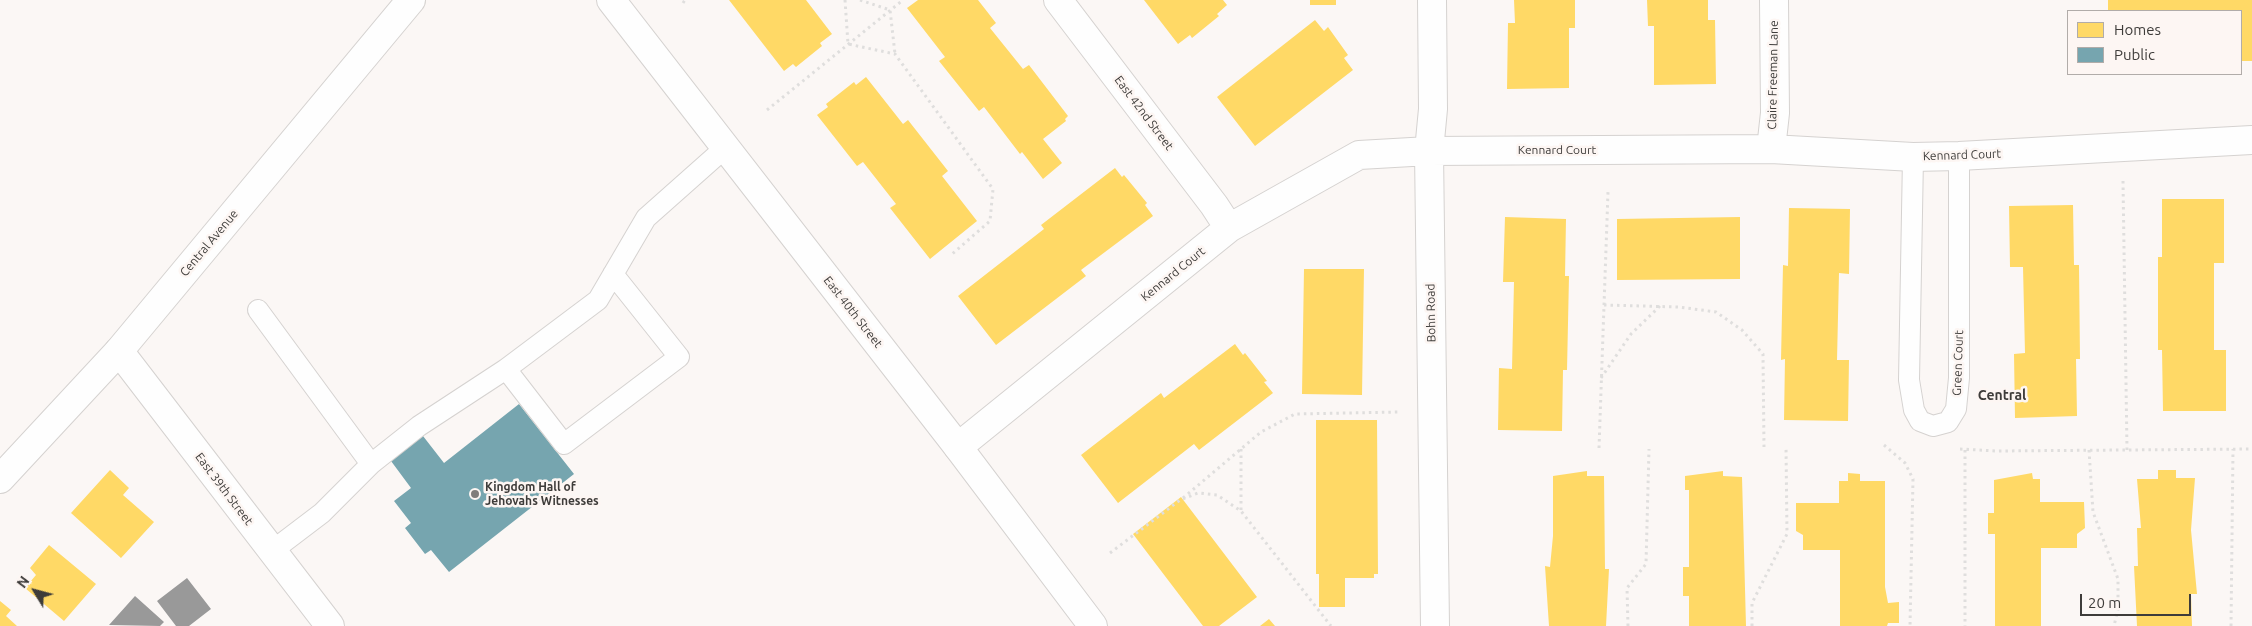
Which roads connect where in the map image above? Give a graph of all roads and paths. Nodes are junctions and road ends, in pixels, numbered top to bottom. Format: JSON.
{"nodes":[{"id":1,"x":411,"y":0,"type":"edge"},
{"id":2,"x":611,"y":0,"type":"edge"},
{"id":3,"x":845,"y":0,"type":"edge"},
{"id":4,"x":860,"y":0,"type":"edge"},
{"id":5,"x":903,"y":0,"type":"edge"},
{"id":6,"x":1058,"y":0,"type":"edge"},
{"id":7,"x":1432,"y":0,"type":"edge"},
{"id":8,"x":1774,"y":0,"type":"edge"},
{"id":9,"x":890,"y":10,"type":"junction"},
{"id":10,"x":848,"y":44,"type":"junction"},
{"id":11,"x":895,"y":54,"type":"junction"},
{"id":12,"x":768,"y":110,"type":"dead end"},
{"id":13,"x":2252,"y":140,"type":"edge"},
{"id":14,"x":726,"y":148,"type":"junction"},
{"id":15,"x":1771,"y":149,"type":"junction"},
{"id":16,"x":1429,"y":151,"type":"junction"},
{"id":17,"x":1958,"y":156,"type":"junction"},
{"id":18,"x":1913,"y":157,"type":"junction"},
{"id":19,"x":2123,"y":180,"type":"dead end"},
{"id":20,"x":1608,"y":192,"type":"dead end"},
{"id":21,"x":1229,"y":228,"type":"junction"},
{"id":22,"x":951,"y":255,"type":"dead end"},
{"id":23,"x":613,"y":274,"type":"junction"},
{"id":24,"x":1604,"y":305,"type":"junction"},
{"id":25,"x":1660,"y":306,"type":"junction"},
{"id":26,"x":258,"y":310,"type":"dead end"},
{"id":27,"x":119,"y":351,"type":"junction"},
{"id":28,"x":506,"y":369,"type":"junction"},
{"id":29,"x":1601,"y":379,"type":"junction"},
{"id":30,"x":1400,"y":412,"type":"dead end"},
{"id":31,"x":1884,"y":444,"type":"dead end"},
{"id":32,"x":958,"y":446,"type":"junction"},
{"id":33,"x":1786,"y":446,"type":"dead end"},
{"id":34,"x":1764,"y":447,"type":"dead end"},
{"id":35,"x":1599,"y":448,"type":"dead end"},
{"id":36,"x":1241,"y":449,"type":"junction"},
{"id":37,"x":1649,"y":449,"type":"dead end"},
{"id":38,"x":1956,"y":449,"type":"dead end"},
{"id":39,"x":2233,"y":449,"type":"junction"},
{"id":40,"x":2252,"y":449,"type":"edge"},
{"id":41,"x":1965,"y":450,"type":"junction"},
{"id":42,"x":2089,"y":450,"type":"junction"},
{"id":43,"x":2127,"y":450,"type":"junction"},
{"id":44,"x":371,"y":464,"type":"junction"},
{"id":45,"x":1,"y":477,"type":"edge"},
{"id":46,"x":1180,"y":500,"type":"junction"},
{"id":47,"x":1241,"y":511,"type":"junction"},
{"id":48,"x":272,"y":551,"type":"junction"},
{"id":49,"x":1110,"y":553,"type":"dead end"},
{"id":50,"x":330,"y":626,"type":"edge"},
{"id":51,"x":1093,"y":626,"type":"edge"},
{"id":52,"x":1331,"y":626,"type":"edge"},
{"id":53,"x":1435,"y":626,"type":"edge"},
{"id":54,"x":1628,"y":626,"type":"edge"},
{"id":55,"x":1752,"y":626,"type":"edge"},
{"id":56,"x":1910,"y":626,"type":"edge"},
{"id":57,"x":1965,"y":626,"type":"edge"},
{"id":58,"x":2114,"y":626,"type":"edge"},
{"id":59,"x":2231,"y":626,"type":"edge"}],
"edges":[{"from":1,"to":27,"type":"street","name":"Central Avenue"},
{"from":2,"to":14,"type":"street","name":"East 40th Street"},
{"from":3,"to":10,"type":"path"},
{"from":4,"to":9,"type":"path"},
{"from":5,"to":9,"type":"path"},
{"from":6,"to":21,"type":"street","name":"East 42nd Street"},
{"from":7,"to":16,"type":"street","name":"Bohn Road"},
{"from":8,"to":15,"type":"street","name":"Claire Freeman Lane"},
{"from":9,"to":10,"type":"path"},
{"from":9,"to":11,"type":"path"},
{"from":10,"to":11,"type":"path"},
{"from":10,"to":12,"type":"path"},
{"from":11,"to":22,"type":"path"},
{"from":13,"to":17,"type":"street","name":"Kennard Court"},
{"from":14,"to":23,"type":"lane"},
{"from":14,"to":32,"type":"street","name":"East 40th Street"},
{"from":15,"to":16,"type":"street","name":"Kennard Court"},
{"from":15,"to":18,"type":"street","name":"Kennard Court"},
{"from":16,"to":21,"type":"street","name":"Kennard Court"},
{"from":16,"to":53,"type":"street","name":"Bohn Road"},
{"from":17,"to":18,"type":"street","name":"Kennard Court"},
{"from":17,"to":18,"type":"lane","name":"Green Court"},
{"from":19,"to":43,"type":"path"},
{"from":20,"to":24,"type":"path"},
{"from":21,"to":32,"type":"street","name":"Kennard Court"},
{"from":23,"to":28,"type":"lane"},
{"from":23,"to":28,"type":"lane"},
{"from":24,"to":25,"type":"path"},
{"from":24,"to":29,"type":"path"},
{"from":25,"to":29,"type":"path"},
{"from":25,"to":34,"type":"path"},
{"from":26,"to":44,"type":"lane"},
{"from":27,"to":45,"type":"street","name":"Central Avenue"},
{"from":27,"to":48,"type":"street","name":"East 39th Street"},
{"from":28,"to":44,"type":"lane"},
{"from":29,"to":35,"type":"path"},
{"from":30,"to":36,"type":"path"},
{"from":31,"to":56,"type":"path"},
{"from":32,"to":51,"type":"street","name":"East 40th Street"},
{"from":33,"to":55,"type":"path"},
{"from":36,"to":46,"type":"path"},
{"from":36,"to":47,"type":"path"},
{"from":37,"to":54,"type":"path"},
{"from":38,"to":41,"type":"path"},
{"from":39,"to":40,"type":"path"},
{"from":39,"to":43,"type":"path"},
{"from":39,"to":59,"type":"path"},
{"from":41,"to":42,"type":"path"},
{"from":41,"to":57,"type":"path"},
{"from":42,"to":43,"type":"path"},
{"from":42,"to":58,"type":"path"},
{"from":44,"to":48,"type":"lane"},
{"from":46,"to":47,"type":"path"},
{"from":46,"to":49,"type":"path"},
{"from":47,"to":52,"type":"path"},
{"from":48,"to":50,"type":"street","name":"East 39th Street"}]}
